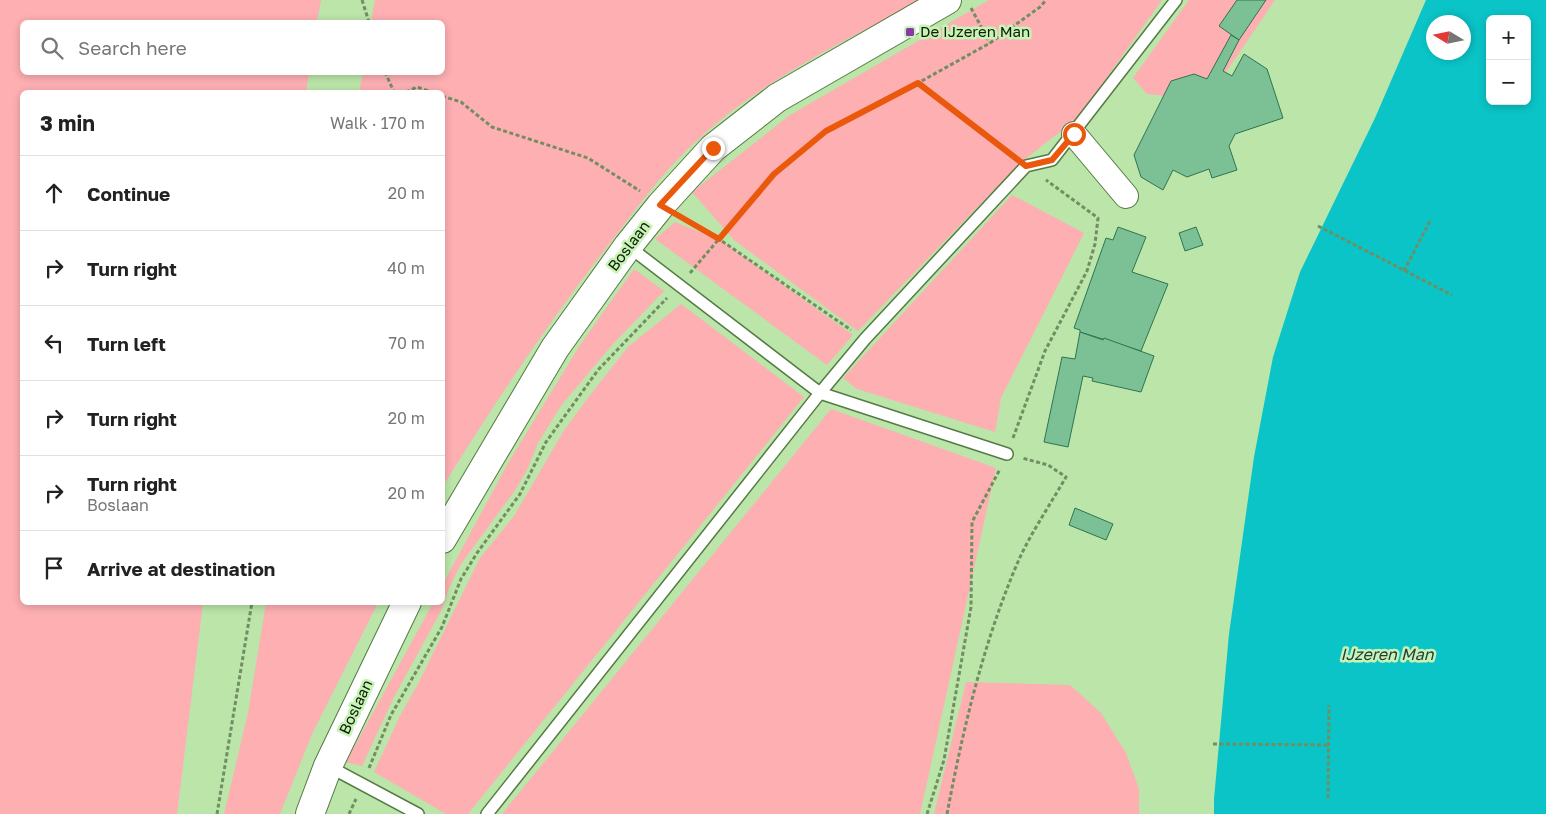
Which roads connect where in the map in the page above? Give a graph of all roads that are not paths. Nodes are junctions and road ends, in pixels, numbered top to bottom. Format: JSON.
{"nodes":[{"id":1,"x":947,"y":0,"type":"edge"},
{"id":2,"x":1176,"y":0,"type":"edge"},
{"id":3,"x":1074,"y":134,"type":"junction"},
{"id":4,"x":1126,"y":196,"type":"dead end"},
{"id":5,"x":628,"y":246,"type":"junction"},
{"id":6,"x":820,"y":393,"type":"junction"},
{"id":7,"x":1006,"y":454,"type":"road end"},
{"id":8,"x":445,"y":534,"type":"edge"},
{"id":9,"x":406,"y":605,"type":"edge"},
{"id":10,"x":328,"y":766,"type":"junction"},
{"id":11,"x":310,"y":814,"type":"edge"},
{"id":12,"x":418,"y":814,"type":"edge"},
{"id":13,"x":487,"y":814,"type":"edge"}],
"edges":[{"from":1,"to":5,"type":"main road","name":"Boslaan"},
{"from":2,"to":3,"type":"lane"},
{"from":3,"to":4,"type":"street"},
{"from":3,"to":6,"type":"lane"},
{"from":5,"to":6,"type":"lane"},
{"from":5,"to":8,"type":"main road","name":"Boslaan"},
{"from":6,"to":7,"type":"lane"},
{"from":6,"to":13,"type":"lane"},
{"from":9,"to":10,"type":"main road","name":"Boslaan"},
{"from":10,"to":11,"type":"main road","name":"Boslaan"},
{"from":10,"to":12,"type":"lane"}]}
